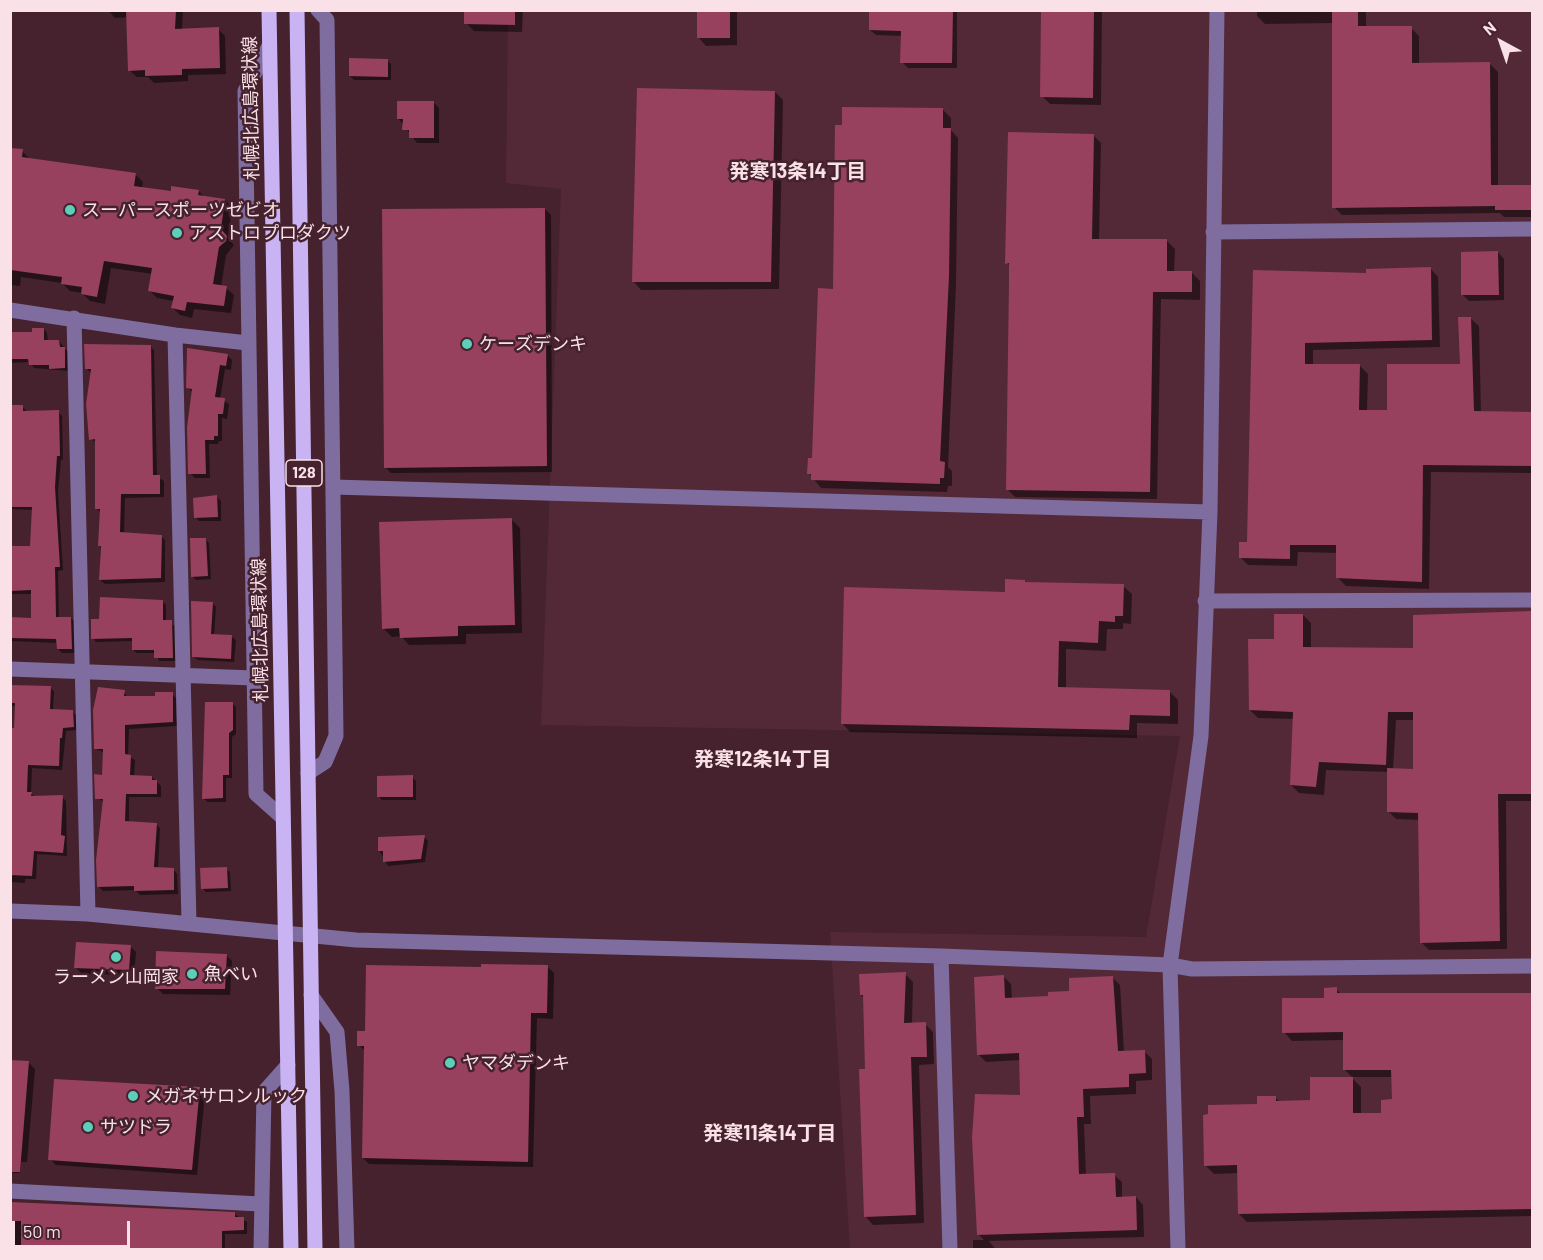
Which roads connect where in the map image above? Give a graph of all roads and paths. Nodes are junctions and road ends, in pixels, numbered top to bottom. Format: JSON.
{"nodes":[{"id":1,"x":268,"y":10,"type":"edge"},
{"id":2,"x":297,"y":10,"type":"edge"},
{"id":3,"x":318,"y":10,"type":"edge"},
{"id":4,"x":1217,"y":10,"type":"edge"},
{"id":5,"x":269,"y":46,"type":"junction"},
{"id":6,"x":1533,"y":229,"type":"edge"},
{"id":7,"x":1213,"y":232,"type":"junction"},
{"id":8,"x":10,"y":310,"type":"edge"},
{"id":9,"x":74,"y":318,"type":"junction"},
{"id":10,"x":175,"y":335,"type":"junction"},
{"id":11,"x":248,"y":343,"type":"junction"},
{"id":12,"x":333,"y":487,"type":"junction"},
{"id":13,"x":1210,"y":512,"type":"junction"},
{"id":14,"x":1533,"y":600,"type":"edge"},
{"id":15,"x":1205,"y":601,"type":"junction"},
{"id":16,"x":10,"y":669,"type":"edge"},
{"id":17,"x":82,"y":672,"type":"junction"},
{"id":18,"x":182,"y":675,"type":"junction"},
{"id":19,"x":254,"y":678,"type":"junction"},
{"id":20,"x":308,"y":773,"type":"junction"},
{"id":21,"x":283,"y":818,"type":"junction"},
{"id":22,"x":10,"y":911,"type":"edge"},
{"id":23,"x":88,"y":914,"type":"junction"},
{"id":24,"x":189,"y":923,"type":"junction"},
{"id":25,"x":285,"y":934,"type":"junction"},
{"id":26,"x":310,"y":935,"type":"junction"},
{"id":27,"x":940,"y":956,"type":"junction"},
{"id":28,"x":1170,"y":965,"type":"junction"},
{"id":29,"x":1533,"y":966,"type":"edge"},
{"id":30,"x":311,"y":995,"type":"junction"},
{"id":31,"x":288,"y":1065,"type":"junction"},
{"id":32,"x":10,"y":1191,"type":"edge"},
{"id":33,"x":260,"y":1204,"type":"junction"},
{"id":34,"x":261,"y":1250,"type":"edge"},
{"id":35,"x":291,"y":1250,"type":"edge"},
{"id":36,"x":315,"y":1250,"type":"edge"},
{"id":37,"x":347,"y":1250,"type":"edge"},
{"id":38,"x":950,"y":1250,"type":"edge"},
{"id":39,"x":1178,"y":1250,"type":"edge"}],
"edges":[{"from":1,"to":5,"type":"main road","name":"札幌北広島環状線","number":"128"},
{"from":2,"to":20,"type":"main road","number":"128"},
{"from":3,"to":12,"type":"street"},
{"from":4,"to":7,"type":"street"},
{"from":5,"to":11,"type":"street"},
{"from":5,"to":21,"type":"main road","name":"札幌北広島環状線","number":"128"},
{"from":6,"to":7,"type":"street"},
{"from":7,"to":13,"type":"street"},
{"from":8,"to":9,"type":"street"},
{"from":9,"to":10,"type":"street"},
{"from":9,"to":17,"type":"street"},
{"from":10,"to":11,"type":"street"},
{"from":10,"to":18,"type":"street"},
{"from":11,"to":19,"type":"street"},
{"from":12,"to":13,"type":"street"},
{"from":12,"to":20,"type":"street"},
{"from":13,"to":15,"type":"street"},
{"from":14,"to":15,"type":"street"},
{"from":15,"to":28,"type":"street"},
{"from":16,"to":17,"type":"street"},
{"from":17,"to":18,"type":"street"},
{"from":17,"to":23,"type":"street"},
{"from":18,"to":19,"type":"street"},
{"from":18,"to":24,"type":"street"},
{"from":19,"to":21,"type":"street"},
{"from":20,"to":26,"type":"main road","number":"128"},
{"from":21,"to":25,"type":"main road","name":"札幌北広島環状線","number":"128"},
{"from":22,"to":23,"type":"street"},
{"from":23,"to":24,"type":"street"},
{"from":24,"to":25,"type":"street"},
{"from":25,"to":26,"type":"street"},
{"from":25,"to":31,"type":"main road","name":"札幌北広島環状線","number":"128"},
{"from":26,"to":27,"type":"street"},
{"from":26,"to":30,"type":"main road","number":"128"},
{"from":27,"to":28,"type":"street"},
{"from":27,"to":38,"type":"street"},
{"from":28,"to":29,"type":"street"},
{"from":28,"to":39,"type":"street"},
{"from":30,"to":36,"type":"main road","number":"128"},
{"from":30,"to":37,"type":"street"},
{"from":31,"to":33,"type":"street"},
{"from":31,"to":35,"type":"main road","name":"札幌北広島環状線","number":"128"},
{"from":32,"to":33,"type":"street"},
{"from":33,"to":34,"type":"street"}]}
